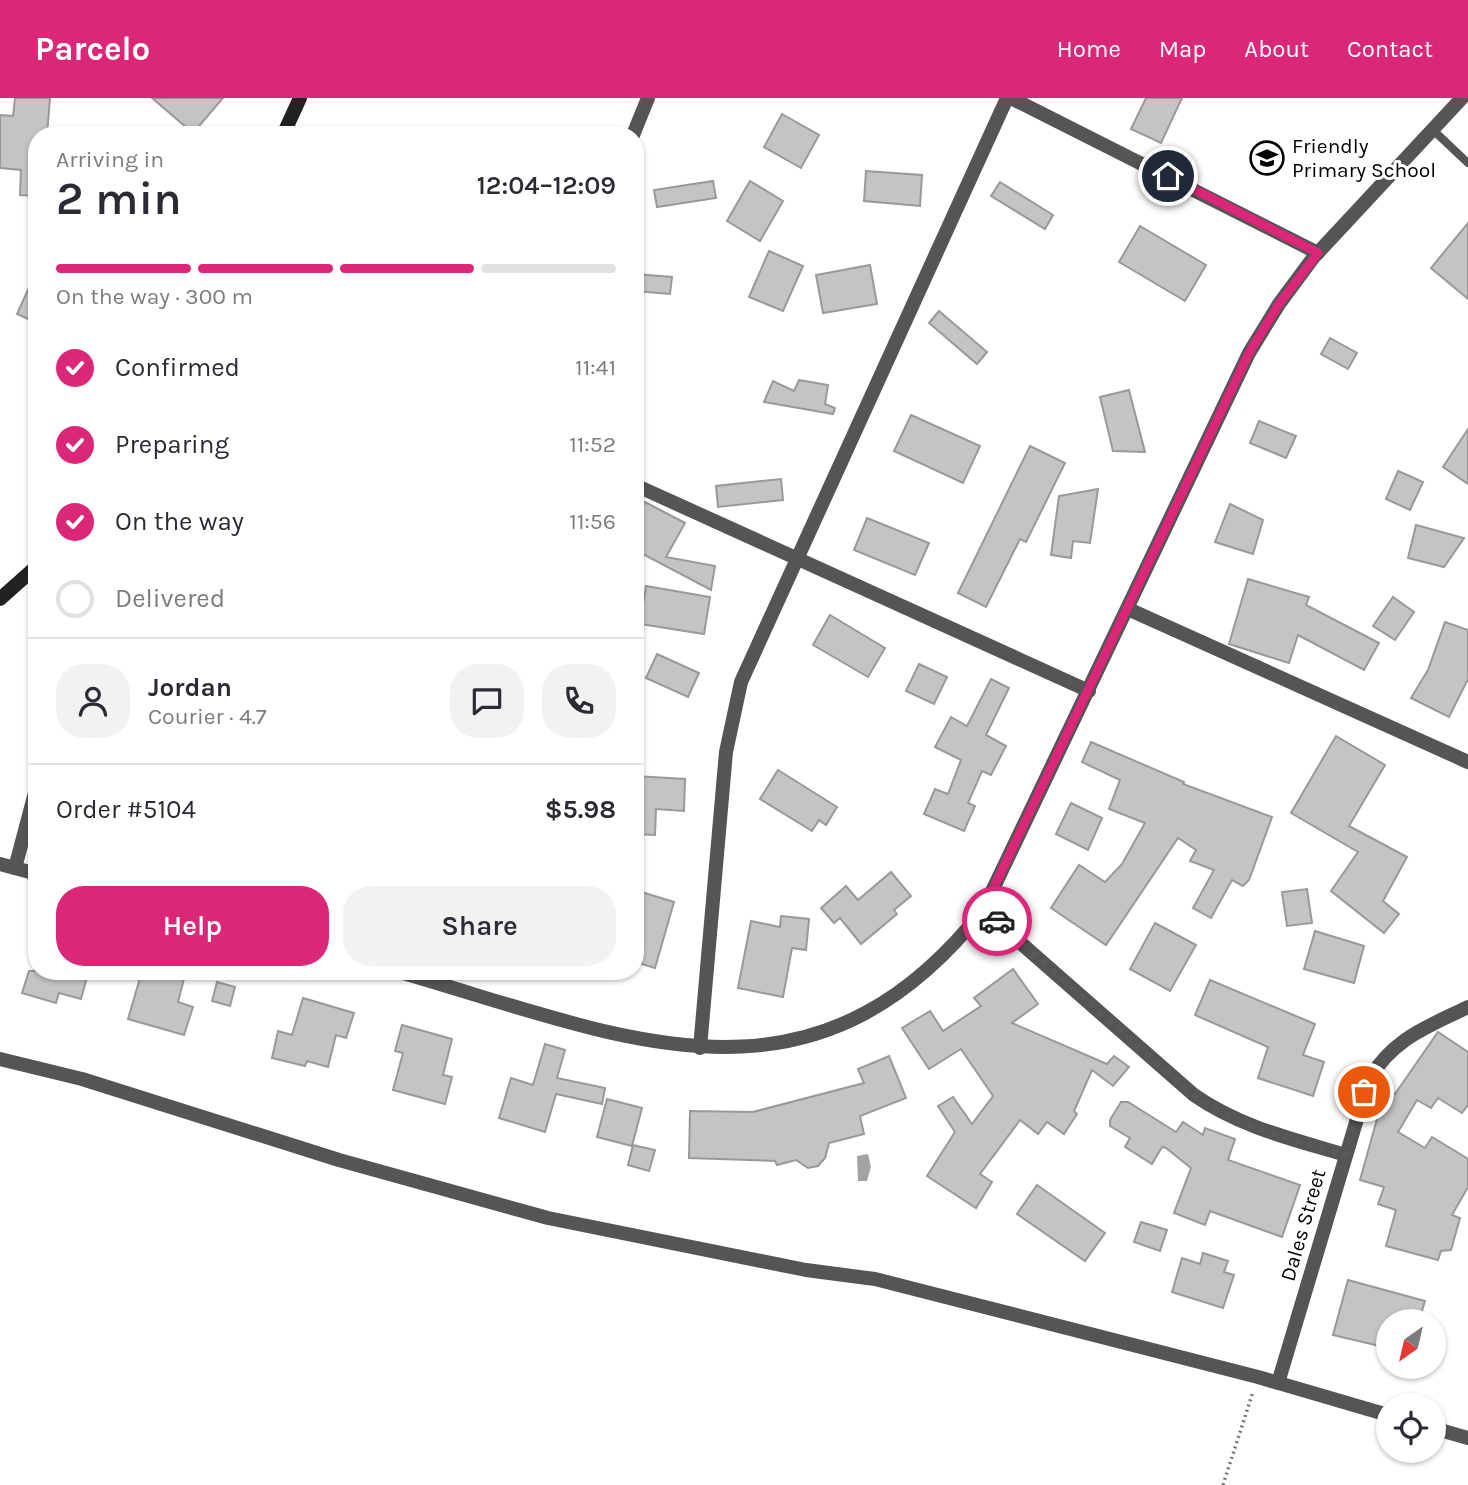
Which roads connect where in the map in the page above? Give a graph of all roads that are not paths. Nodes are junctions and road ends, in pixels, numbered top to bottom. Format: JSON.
{"nodes":[{"id":1,"x":300,"y":98,"type":"edge"},
{"id":2,"x":648,"y":98,"type":"edge"},
{"id":3,"x":1009,"y":98,"type":"edge"},
{"id":4,"x":1462,"y":98,"type":"edge"},
{"id":5,"x":287,"y":126,"type":"edge"},
{"id":6,"x":637,"y":126,"type":"edge"},
{"id":7,"x":1433,"y":130,"type":"junction"},
{"id":8,"x":1468,"y":163,"type":"edge"},
{"id":9,"x":1318,"y":253,"type":"junction"},
{"id":10,"x":644,"y":489,"type":"edge"},
{"id":11,"x":796,"y":558,"type":"junction"},
{"id":12,"x":28,"y":574,"type":"edge"},
{"id":13,"x":0,"y":599,"type":"edge"},
{"id":14,"x":1128,"y":609,"type":"junction"},
{"id":15,"x":1089,"y":691,"type":"junction"},
{"id":16,"x":1466,"y":757,"type":"edge"},
{"id":17,"x":28,"y":809,"type":"edge"},
{"id":18,"x":7,"y":866,"type":"edge"},
{"id":19,"x":28,"y":872,"type":"edge"},
{"id":20,"x":983,"y":910,"type":"junction"},
{"id":21,"x":427,"y":980,"type":"edge"},
{"id":22,"x":1468,"y":1007,"type":"edge"},
{"id":23,"x":700,"y":1048,"type":"junction"},
{"id":24,"x":0,"y":1059,"type":"edge"},
{"id":25,"x":1346,"y":1155,"type":"junction"},
{"id":26,"x":1278,"y":1383,"type":"junction"},
{"id":27,"x":1376,"y":1412,"type":"edge"},
{"id":28,"x":1446,"y":1432,"type":"edge"},
{"id":29,"x":1468,"y":1438,"type":"edge"}],
"edges":[{"from":1,"to":5,"type":"street"},
{"from":2,"to":6,"type":"street"},
{"from":3,"to":9,"type":"street"},
{"from":3,"to":11,"type":"street"},
{"from":4,"to":7,"type":"street"},
{"from":7,"to":8,"type":"lane"},
{"from":7,"to":9,"type":"street"},
{"from":9,"to":14,"type":"street"},
{"from":10,"to":11,"type":"street"},
{"from":11,"to":15,"type":"street"},
{"from":11,"to":23,"type":"street"},
{"from":12,"to":13,"type":"street"},
{"from":14,"to":15,"type":"street"},
{"from":14,"to":16,"type":"street"},
{"from":15,"to":20,"type":"street"},
{"from":17,"to":18,"type":"street"},
{"from":18,"to":19,"type":"street"},
{"from":20,"to":23,"type":"street"},
{"from":20,"to":25,"type":"street"},
{"from":21,"to":23,"type":"street"},
{"from":22,"to":25,"type":"street","name":"Dales Street"},
{"from":24,"to":26,"type":"street"},
{"from":25,"to":26,"type":"street","name":"Dales Street"},
{"from":26,"to":27,"type":"street"},
{"from":28,"to":29,"type":"street"}]}
